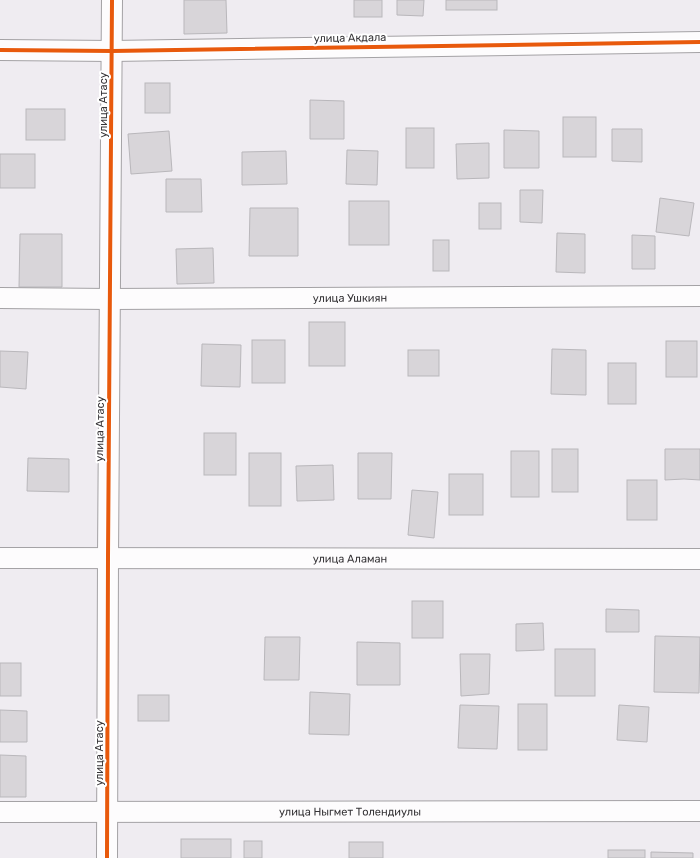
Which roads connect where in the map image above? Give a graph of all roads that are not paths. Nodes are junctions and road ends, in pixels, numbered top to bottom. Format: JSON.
{"nodes":[{"id":1,"x":112,"y":0,"type":"edge"},
{"id":2,"x":700,"y":42,"type":"edge"},
{"id":3,"x":0,"y":50,"type":"edge"},
{"id":4,"x":112,"y":50,"type":"junction"},
{"id":5,"x":700,"y":296,"type":"edge"},
{"id":6,"x":0,"y":298,"type":"edge"},
{"id":7,"x":110,"y":300,"type":"junction"},
{"id":8,"x":108,"y":557,"type":"junction"},
{"id":9,"x":0,"y":558,"type":"edge"},
{"id":10,"x":700,"y":559,"type":"edge"},
{"id":11,"x":700,"y":811,"type":"edge"},
{"id":12,"x":0,"y":812,"type":"edge"},
{"id":13,"x":108,"y":812,"type":"junction"},
{"id":14,"x":107,"y":858,"type":"edge"}],
"edges":[{"from":1,"to":4,"type":"street","name":"улица Атасу"},
{"from":2,"to":4,"type":"street","name":"улица Акдала"},
{"from":3,"to":4,"type":"street","name":"улица Акдала"},
{"from":4,"to":7,"type":"street","name":"улица Атасу"},
{"from":5,"to":7,"type":"street","name":"улица Ушкиян"},
{"from":6,"to":7,"type":"street","name":"улица Ушкиян"},
{"from":7,"to":8,"type":"street","name":"улица Атасу"},
{"from":8,"to":9,"type":"street","name":"улица Аламан"},
{"from":8,"to":10,"type":"street","name":"улица Аламан"},
{"from":8,"to":13,"type":"street","name":"улица Атасу"},
{"from":11,"to":13,"type":"street","name":"улица Ныгмет Толендиулы"},
{"from":12,"to":13,"type":"street","name":"улица Ныгмет Толендиулы"},
{"from":13,"to":14,"type":"street","name":"улица Атасу"}]}
